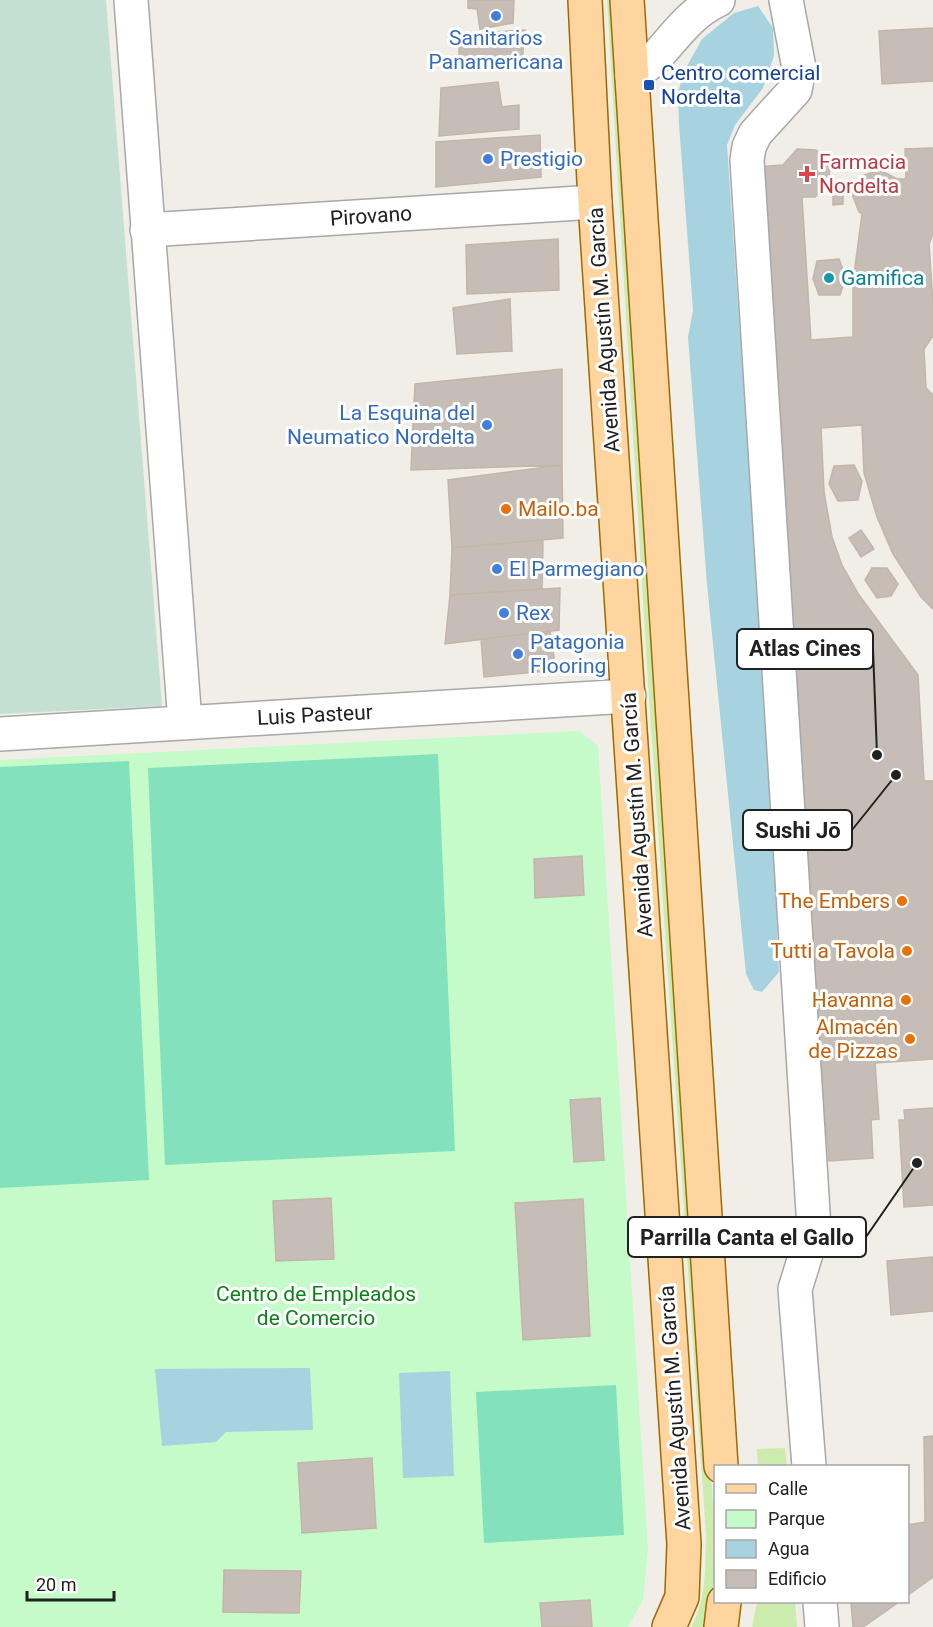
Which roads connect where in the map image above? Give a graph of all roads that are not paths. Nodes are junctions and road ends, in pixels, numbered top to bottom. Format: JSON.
{"nodes":[{"id":1,"x":131,"y":0,"type":"edge"},
{"id":2,"x":585,"y":0,"type":"edge"},
{"id":3,"x":627,"y":0,"type":"edge"},
{"id":4,"x":718,"y":0,"type":"edge"},
{"id":5,"x":786,"y":0,"type":"edge"},
{"id":6,"x":632,"y":76,"type":"junction"},
{"id":7,"x":595,"y":201,"type":"junction"},
{"id":8,"x":147,"y":230,"type":"junction"},
{"id":9,"x":629,"y":696,"type":"junction"},
{"id":10,"x":185,"y":723,"type":"junction"},
{"id":11,"x":0,"y":734,"type":"edge"},
{"id":12,"x":721,"y":1465,"type":"edge"},
{"id":13,"x":809,"y":1465,"type":"edge"},
{"id":14,"x":724,"y":1603,"type":"edge"},
{"id":15,"x":820,"y":1603,"type":"edge"},
{"id":16,"x":669,"y":1627,"type":"edge"},
{"id":17,"x":721,"y":1627,"type":"edge"},
{"id":18,"x":822,"y":1627,"type":"edge"}],
"edges":[{"from":1,"to":8,"type":"street"},
{"from":2,"to":7,"type":"main road","name":"Avenida Agustín M. García"},
{"from":3,"to":6,"type":"main road","name":"Avenida Agustín M. García"},
{"from":4,"to":6,"type":"street"},
{"from":5,"to":13,"type":"street"},
{"from":6,"to":12,"type":"main road","name":"Avenida Agustín M. García"},
{"from":7,"to":8,"type":"street","name":"Pirovano"},
{"from":7,"to":9,"type":"main road","name":"Avenida Agustín M. García"},
{"from":8,"to":10,"type":"street"},
{"from":9,"to":10,"type":"street","name":"Luis Pasteur"},
{"from":9,"to":16,"type":"main road","name":"Avenida Agustín M. García"},
{"from":10,"to":11,"type":"street","name":"Luis Pasteur"},
{"from":14,"to":17,"type":"main road"},
{"from":15,"to":18,"type":"street"}]}
